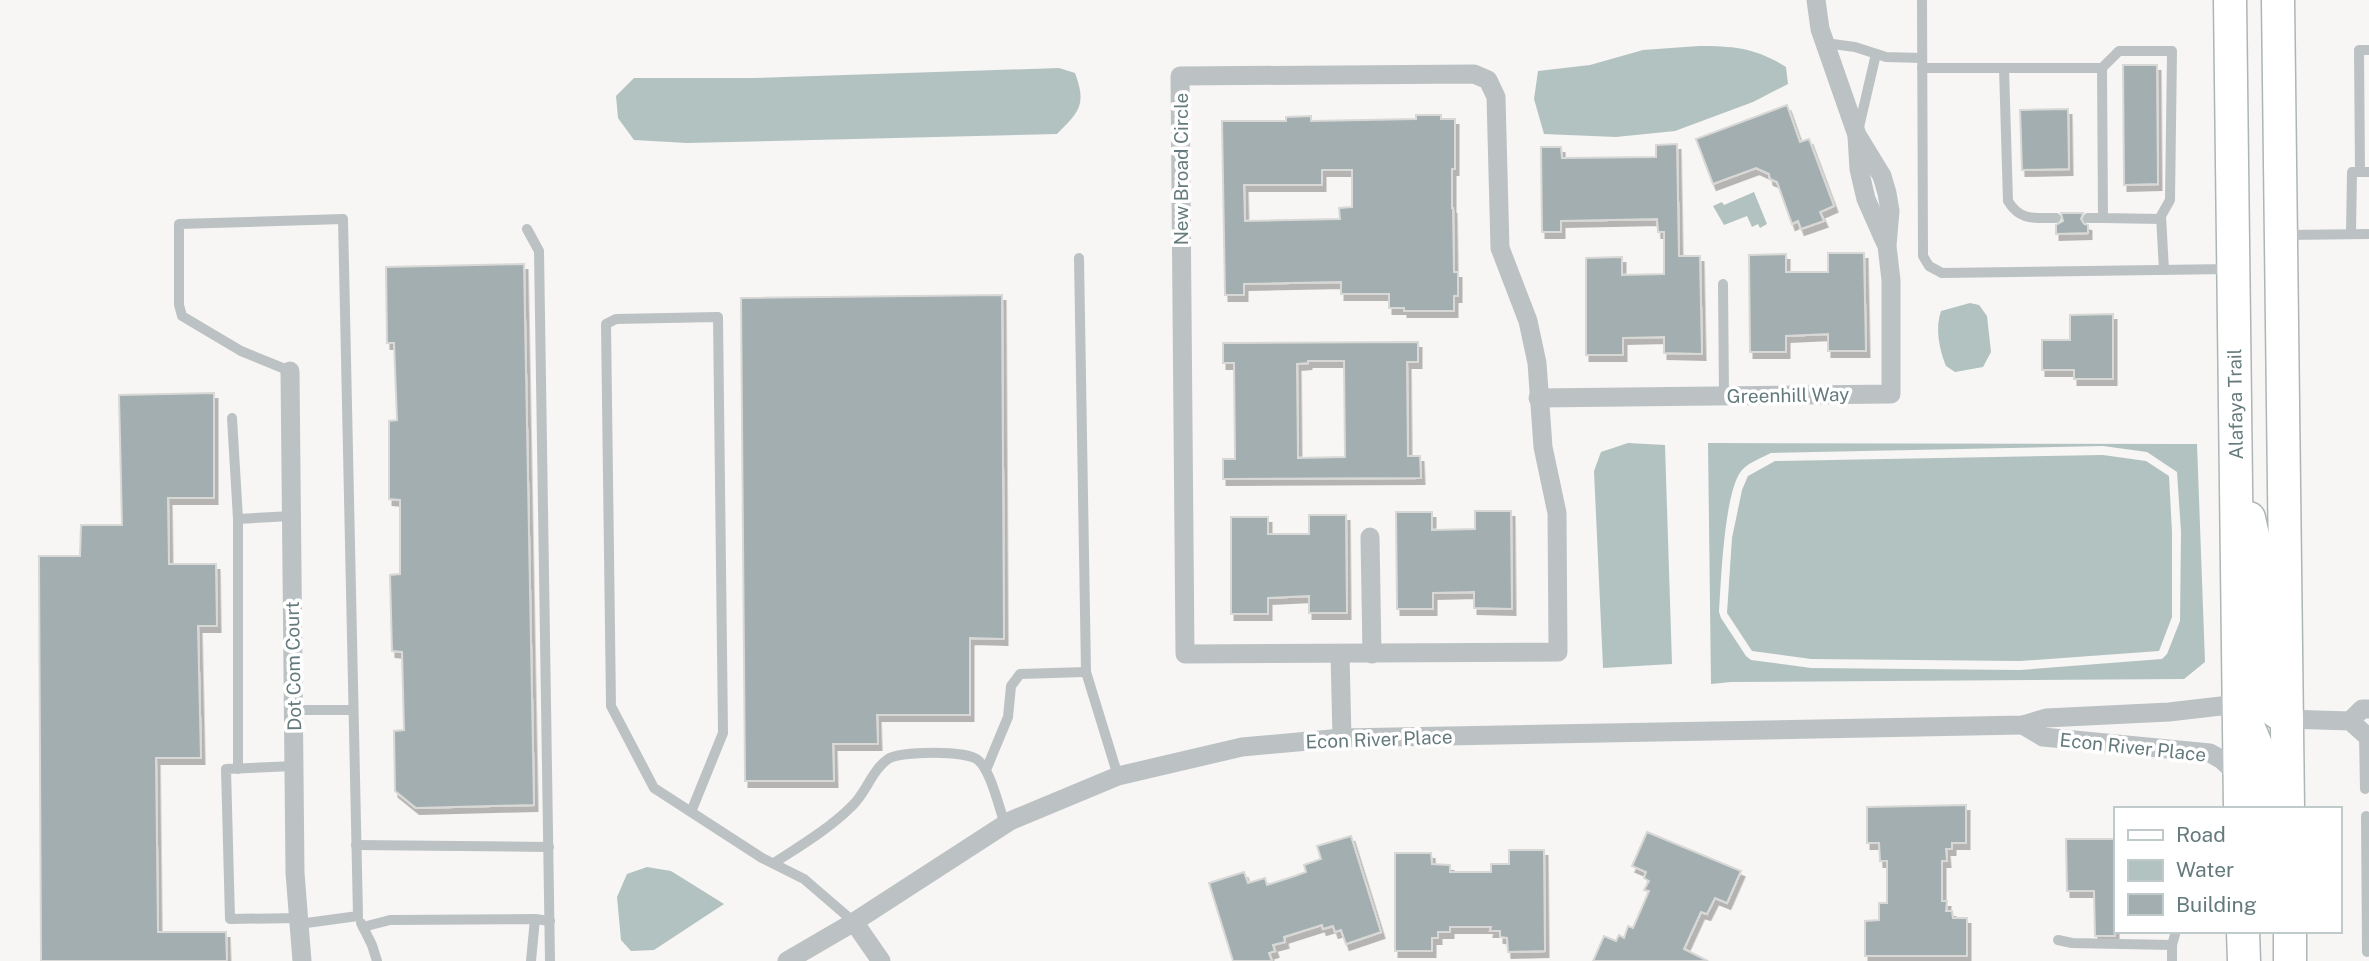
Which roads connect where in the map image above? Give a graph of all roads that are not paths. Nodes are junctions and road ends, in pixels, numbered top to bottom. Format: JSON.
{"nodes":[{"id":1,"x":1816,"y":0,"type":"edge"},
{"id":2,"x":1922,"y":0,"type":"edge"},
{"id":3,"x":2230,"y":0,"type":"edge"},
{"id":4,"x":2278,"y":0,"type":"edge"},
{"id":5,"x":1825,"y":43,"type":"junction"},
{"id":6,"x":2369,"y":50,"type":"edge"},
{"id":7,"x":1876,"y":54,"type":"junction"},
{"id":8,"x":1922,"y":63,"type":"junction"},
{"id":9,"x":2004,"y":68,"type":"junction"},
{"id":10,"x":2102,"y":68,"type":"junction"},
{"id":11,"x":1857,"y":135,"type":"junction"},
{"id":12,"x":2365,"y":172,"type":"edge"},
{"id":13,"x":2056,"y":218,"type":"dead end"},
{"id":14,"x":2088,"y":218,"type":"dead end"},
{"id":15,"x":2104,"y":218,"type":"junction"},
{"id":16,"x":2161,"y":219,"type":"junction"},
{"id":17,"x":527,"y":229,"type":"dead end"},
{"id":18,"x":2351,"y":233,"type":"junction"},
{"id":19,"x":2369,"y":234,"type":"edge"},
{"id":20,"x":2281,"y":235,"type":"junction"},
{"id":21,"x":1079,"y":258,"type":"dead end"},
{"id":22,"x":2233,"y":269,"type":"junction"},
{"id":23,"x":2164,"y":270,"type":"junction"},
{"id":24,"x":1723,"y":285,"type":"dead end"},
{"id":25,"x":290,"y":371,"type":"joint"},
{"id":26,"x":1724,"y":396,"type":"junction"},
{"id":27,"x":1538,"y":398,"type":"junction"},
{"id":28,"x":232,"y":418,"type":"dead end"},
{"id":29,"x":2235,"y":455,"type":"junction"},
{"id":30,"x":291,"y":516,"type":"junction"},
{"id":31,"x":238,"y":519,"type":"junction"},
{"id":32,"x":1370,"y":537,"type":"dead end"},
{"id":33,"x":1340,"y":654,"type":"junction"},
{"id":34,"x":1372,"y":654,"type":"junction"},
{"id":35,"x":1086,"y":672,"type":"junction"},
{"id":36,"x":2238,"y":704,"type":"junction"},
{"id":37,"x":2369,"y":709,"type":"edge"},
{"id":38,"x":293,"y":710,"type":"junction"},
{"id":39,"x":353,"y":710,"type":"junction"},
{"id":40,"x":2287,"y":719,"type":"junction"},
{"id":41,"x":2023,"y":725,"type":"junction"},
{"id":42,"x":2363,"y":732,"type":"edge"},
{"id":43,"x":1342,"y":738,"type":"junction"},
{"id":44,"x":294,"y":766,"type":"junction"},
{"id":45,"x":238,"y":769,"type":"junction"},
{"id":46,"x":986,"y":770,"type":"junction"},
{"id":47,"x":1118,"y":776,"type":"junction"},
{"id":48,"x":2239,"y":776,"type":"junction"},
{"id":49,"x":2365,"y":789,"type":"dead end"},
{"id":50,"x":2240,"y":807,"type":"edge"},
{"id":51,"x":2263,"y":807,"type":"edge"},
{"id":52,"x":2288,"y":807,"type":"edge"},
{"id":53,"x":691,"y":812,"type":"junction"},
{"id":54,"x":2366,"y":816,"type":"dead end"},
{"id":55,"x":1004,"y":824,"type":"junction"},
{"id":56,"x":356,"y":845,"type":"junction"},
{"id":57,"x":549,"y":847,"type":"junction"},
{"id":58,"x":774,"y":863,"type":"junction"},
{"id":59,"x":358,"y":916,"type":"junction"},
{"id":60,"x":535,"y":919,"type":"junction"},
{"id":61,"x":299,"y":921,"type":"junction"},
{"id":62,"x":550,"y":921,"type":"junction"},
{"id":63,"x":854,"y":922,"type":"junction"},
{"id":64,"x":363,"y":927,"type":"junction"},
{"id":65,"x":2175,"y":933,"type":"edge"},
{"id":66,"x":2243,"y":933,"type":"edge"},
{"id":67,"x":2058,"y":940,"type":"dead end"},
{"id":68,"x":2172,"y":945,"type":"junction"},
{"id":69,"x":2368,"y":955,"type":"edge"},
{"id":70,"x":302,"y":961,"type":"edge"},
{"id":71,"x":377,"y":961,"type":"edge"},
{"id":72,"x":531,"y":961,"type":"edge"},
{"id":73,"x":550,"y":961,"type":"edge"},
{"id":74,"x":787,"y":961,"type":"edge"},
{"id":75,"x":881,"y":961,"type":"edge"},
{"id":76,"x":2172,"y":961,"type":"edge"},
{"id":77,"x":2244,"y":961,"type":"edge"}],
"edges":[{"from":1,"to":5,"type":"street","name":"Greenhill Way"},
{"from":2,"to":8,"type":"lane"},
{"from":3,"to":22,"type":"main road","name":"Alafaya Trail"},
{"from":4,"to":20,"type":"main road"},
{"from":5,"to":7,"type":"lane"},
{"from":5,"to":11,"type":"street","name":"Greenhill Way"},
{"from":6,"to":12,"type":"lane"},
{"from":7,"to":8,"type":"lane"},
{"from":7,"to":11,"type":"lane"},
{"from":8,"to":9,"type":"lane"},
{"from":8,"to":23,"type":"lane"},
{"from":9,"to":10,"type":"lane"},
{"from":9,"to":13,"type":"lane"},
{"from":10,"to":15,"type":"lane"},
{"from":10,"to":16,"type":"lane"},
{"from":11,"to":26,"type":"street","name":"Greenhill Way"},
{"from":12,"to":18,"type":"lane"},
{"from":14,"to":15,"type":"lane"},
{"from":15,"to":16,"type":"lane"},
{"from":16,"to":23,"type":"lane"},
{"from":17,"to":57,"type":"lane"},
{"from":18,"to":19,"type":"lane"},
{"from":18,"to":20,"type":"lane"},
{"from":20,"to":40,"type":"main road"},
{"from":21,"to":35,"type":"lane"},
{"from":22,"to":23,"type":"lane"},
{"from":22,"to":29,"type":"main road","name":"Alafaya Trail"},
{"from":24,"to":26,"type":"lane"},
{"from":25,"to":30,"type":"street","name":"Dot Com Court"},
{"from":25,"to":39,"type":"lane"},
{"from":26,"to":27,"type":"street","name":"Greenhill Way"},
{"from":27,"to":33,"type":"street","name":"New Broad Circle"},
{"from":27,"to":34,"type":"street","name":"New Broad Circle"},
{"from":28,"to":31,"type":"lane"},
{"from":29,"to":36,"type":"main road","name":"Alafaya Trail"},
{"from":29,"to":40,"type":"main road"},
{"from":30,"to":31,"type":"lane"},
{"from":30,"to":38,"type":"street","name":"Dot Com Court"},
{"from":31,"to":45,"type":"lane"},
{"from":32,"to":34,"type":"street"},
{"from":33,"to":34,"type":"street","name":"New Broad Circle"},
{"from":33,"to":43,"type":"street"},
{"from":35,"to":46,"type":"lane"},
{"from":35,"to":47,"type":"lane"},
{"from":36,"to":41,"type":"street","name":"Econ River Place"},
{"from":36,"to":48,"type":"main road","name":"Alafaya Trail"},
{"from":36,"to":51,"type":"main road"},
{"from":37,"to":42,"type":"street"},
{"from":38,"to":39,"type":"lane"},
{"from":38,"to":44,"type":"street","name":"Dot Com Court"},
{"from":39,"to":56,"type":"lane"},
{"from":40,"to":42,"type":"street"},
{"from":40,"to":52,"type":"main road"},
{"from":41,"to":43,"type":"street","name":"Econ River Place"},
{"from":41,"to":48,"type":"street","name":"Econ River Place"},
{"from":42,"to":49,"type":"lane"},
{"from":43,"to":47,"type":"street","name":"Econ River Place"},
{"from":44,"to":45,"type":"lane"},
{"from":44,"to":61,"type":"street","name":"Dot Com Court"},
{"from":45,"to":61,"type":"lane"},
{"from":46,"to":55,"type":"lane"},
{"from":46,"to":58,"type":"lane"},
{"from":47,"to":55,"type":"street","name":"Econ River Place"},
{"from":48,"to":50,"type":"main road","name":"Alafaya Trail"},
{"from":53,"to":53,"type":"lane"},
{"from":53,"to":58,"type":"lane"},
{"from":54,"to":69,"type":"lane"},
{"from":55,"to":63,"type":"street","name":"Econ River Place"},
{"from":56,"to":57,"type":"lane"},
{"from":56,"to":59,"type":"lane"},
{"from":57,"to":62,"type":"lane"},
{"from":58,"to":63,"type":"lane"},
{"from":59,"to":61,"type":"lane"},
{"from":59,"to":64,"type":"lane"},
{"from":60,"to":62,"type":"lane"},
{"from":60,"to":64,"type":"lane"},
{"from":60,"to":72,"type":"lane"},
{"from":61,"to":70,"type":"street","name":"Dot Com Court"},
{"from":62,"to":73,"type":"lane"},
{"from":63,"to":74,"type":"street","name":"Econ River Place"},
{"from":63,"to":75,"type":"street"},
{"from":64,"to":71,"type":"lane"},
{"from":65,"to":68,"type":"lane"},
{"from":66,"to":77,"type":"main road"},
{"from":67,"to":68,"type":"lane"},
{"from":68,"to":76,"type":"lane"}]}
